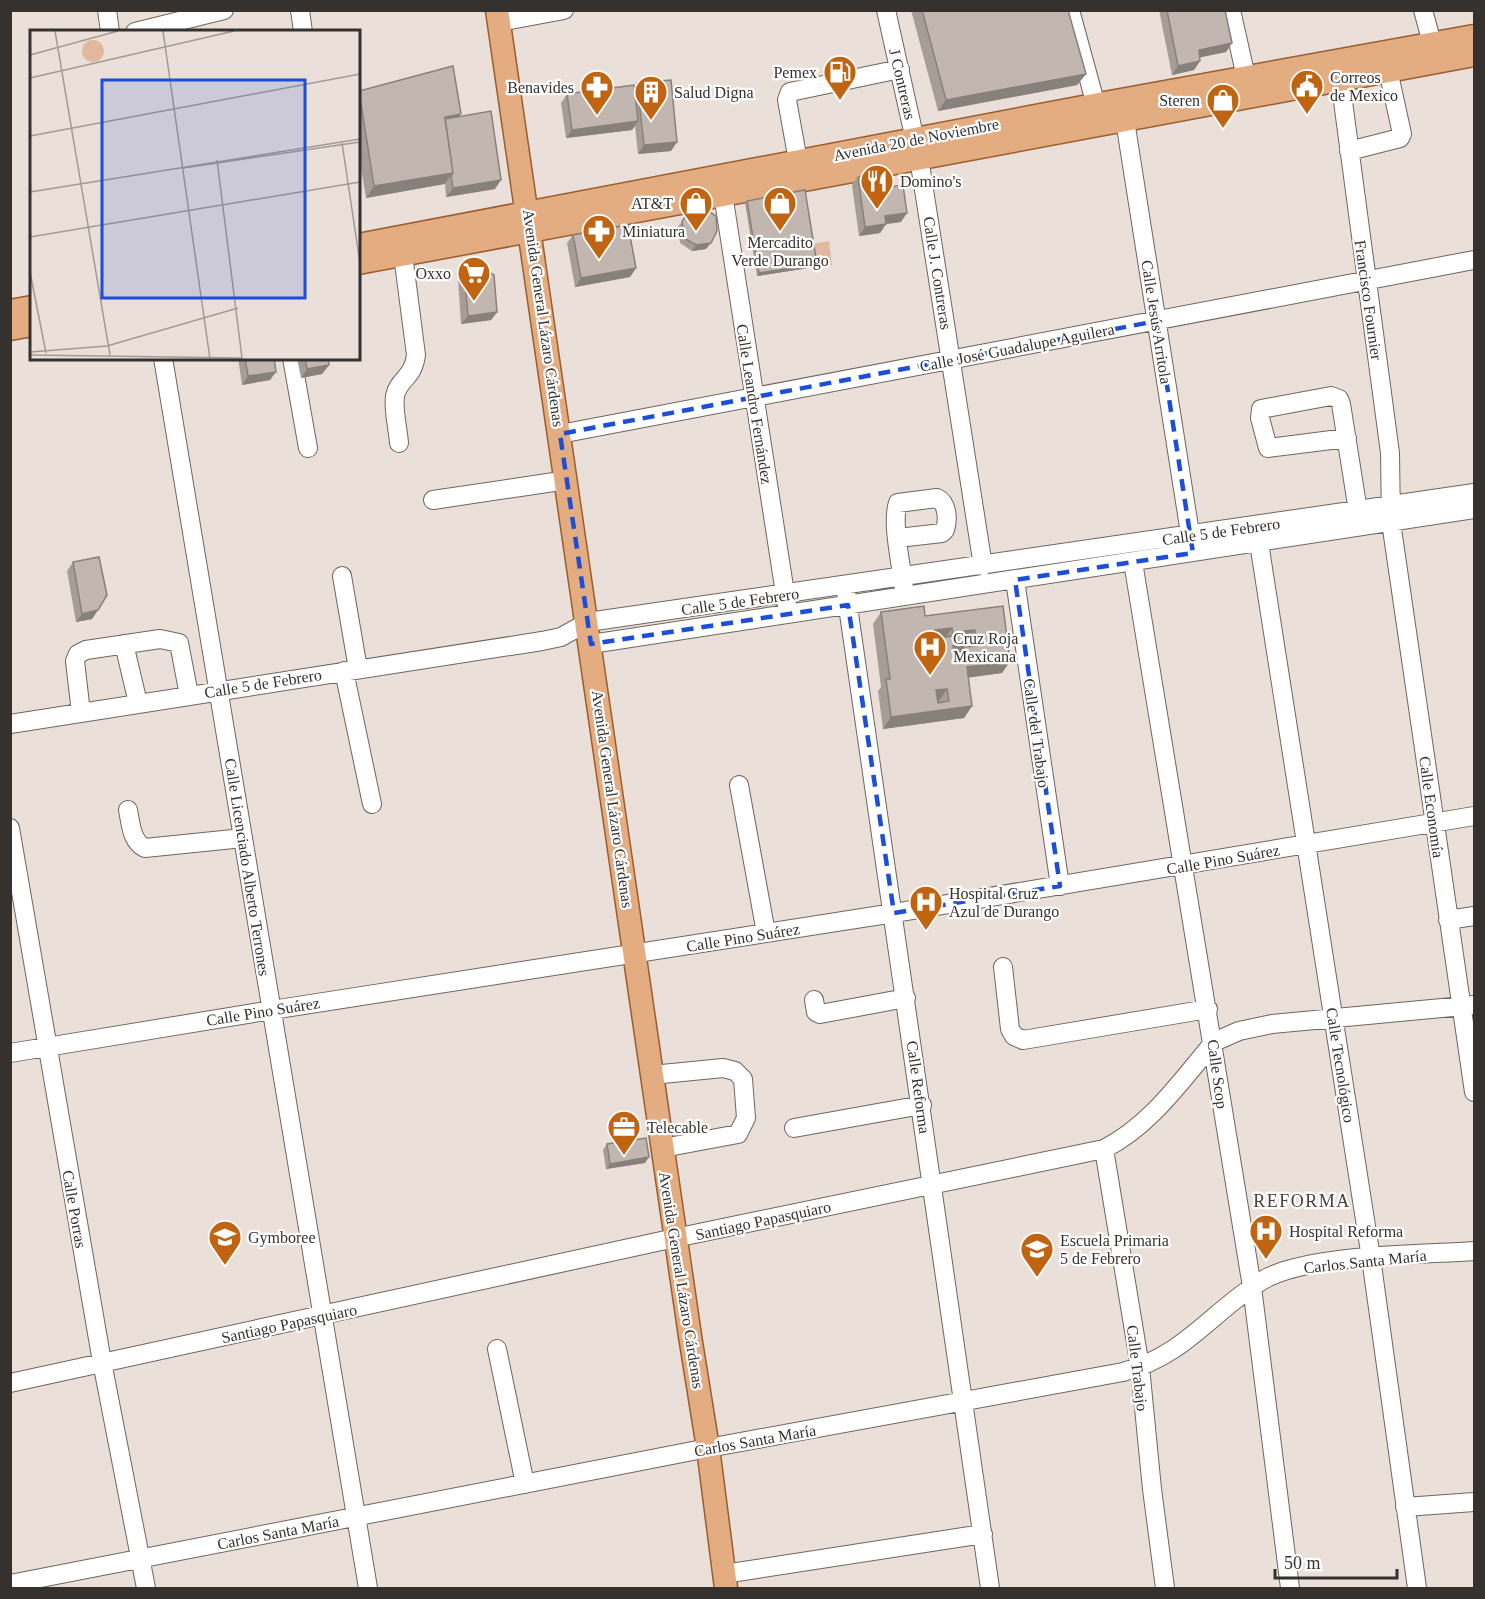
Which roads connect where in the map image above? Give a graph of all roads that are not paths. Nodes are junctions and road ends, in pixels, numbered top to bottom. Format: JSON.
{"nodes":[{"id":1,"x":107,"y":10,"type":"edge"},
{"id":2,"x":224,"y":10,"type":"edge"},
{"id":3,"x":300,"y":10,"type":"edge"},
{"id":4,"x":564,"y":10,"type":"edge"},
{"id":5,"x":886,"y":10,"type":"edge"},
{"id":6,"x":1070,"y":10,"type":"edge"},
{"id":7,"x":1231,"y":10,"type":"edge"},
{"id":8,"x":1423,"y":10,"type":"edge"},
{"id":9,"x":498,"y":16,"type":"edge"},
{"id":10,"x":110,"y":30,"type":"edge"},
{"id":11,"x":143,"y":30,"type":"edge"},
{"id":12,"x":303,"y":30,"type":"edge"},
{"id":13,"x":1474,"y":36,"type":"edge"},
{"id":14,"x":1432,"y":43,"type":"junction"},
{"id":15,"x":1474,"y":55,"type":"edge"},
{"id":16,"x":900,"y":69,"type":"junction"},
{"id":17,"x":1388,"y":70,"type":"junction"},
{"id":18,"x":1246,"y":77,"type":"junction"},
{"id":19,"x":1340,"y":79,"type":"junction"},
{"id":20,"x":1099,"y":104,"type":"junction"},
{"id":21,"x":1121,"y":119,"type":"junction"},
{"id":22,"x":917,"y":149,"type":"junction"},
{"id":23,"x":1349,"y":151,"type":"junction"},
{"id":24,"x":798,"y":161,"type":"junction"},
{"id":25,"x":723,"y":194,"type":"junction"},
{"id":26,"x":530,"y":221,"type":"junction"},
{"id":27,"x":360,"y":245,"type":"edge"},
{"id":28,"x":403,"y":255,"type":"junction"},
{"id":29,"x":1474,"y":260,"type":"edge"},
{"id":30,"x":360,"y":263,"type":"edge"},
{"id":31,"x":1366,"y":279,"type":"junction"},
{"id":32,"x":30,"y":307,"type":"edge"},
{"id":33,"x":10,"y":311,"type":"edge"},
{"id":34,"x":1157,"y":321,"type":"junction"},
{"id":35,"x":30,"y":325,"type":"edge"},
{"id":36,"x":10,"y":329,"type":"edge"},
{"id":37,"x":163,"y":360,"type":"edge"},
{"id":38,"x":292,"y":360,"type":"edge"},
{"id":39,"x":952,"y":360,"type":"junction"},
{"id":40,"x":754,"y":397,"type":"junction"},
{"id":41,"x":560,"y":434,"type":"junction"},
{"id":42,"x":1347,"y":438,"type":"junction"},
{"id":43,"x":399,"y":443,"type":"dead end"},
{"id":44,"x":308,"y":448,"type":"dead end"},
{"id":45,"x":567,"y":480,"type":"junction"},
{"id":46,"x":1474,"y":493,"type":"edge"},
{"id":47,"x":433,"y":500,"type":"dead end"},
{"id":48,"x":1474,"y":509,"type":"edge"},
{"id":49,"x":1358,"y":511,"type":"junction"},
{"id":50,"x":1390,"y":514,"type":"junction"},
{"id":51,"x":898,"y":537,"type":"dead end"},
{"id":52,"x":1259,"y":543,"type":"junction"},
{"id":53,"x":1192,"y":544,"type":"junction"},
{"id":54,"x":1133,"y":562,"type":"junction"},
{"id":55,"x":983,"y":566,"type":"junction"},
{"id":56,"x":342,"y":576,"type":"dead end"},
{"id":57,"x":903,"y":578,"type":"junction"},
{"id":58,"x":1015,"y":580,"type":"junction"},
{"id":59,"x":846,"y":586,"type":"junction"},
{"id":60,"x":785,"y":594,"type":"junction"},
{"id":61,"x":904,"y":596,"type":"junction"},
{"id":62,"x":848,"y":605,"type":"junction"},
{"id":63,"x":788,"y":614,"type":"junction"},
{"id":64,"x":590,"y":633,"type":"junction"},
{"id":65,"x":124,"y":644,"type":"junction"},
{"id":66,"x":351,"y":670,"type":"junction"},
{"id":67,"x":219,"y":690,"type":"junction"},
{"id":68,"x":189,"y":695,"type":"junction"},
{"id":69,"x":138,"y":703,"type":"junction"},
{"id":70,"x":81,"y":713,"type":"junction"},
{"id":71,"x":10,"y":724,"type":"edge"},
{"id":72,"x":739,"y":785,"type":"dead end"},
{"id":73,"x":372,"y":804,"type":"dead end"},
{"id":74,"x":128,"y":810,"type":"dead end"},
{"id":75,"x":1474,"y":816,"type":"edge"},
{"id":76,"x":1434,"y":822,"type":"junction"},
{"id":77,"x":10,"y":828,"type":"edge"},
{"id":78,"x":243,"y":838,"type":"junction"},
{"id":79,"x":1307,"y":844,"type":"junction"},
{"id":80,"x":1184,"y":865,"type":"junction"},
{"id":81,"x":1060,"y":886,"type":"junction"},
{"id":82,"x":894,"y":913,"type":"junction"},
{"id":83,"x":1474,"y":916,"type":"edge"},
{"id":84,"x":1448,"y":920,"type":"junction"},
{"id":85,"x":766,"y":933,"type":"junction"},
{"id":86,"x":635,"y":953,"type":"junction"},
{"id":87,"x":1003,"y":967,"type":"dead end"},
{"id":88,"x":906,"y":998,"type":"junction"},
{"id":89,"x":814,"y":1000,"type":"dead end"},
{"id":90,"x":1468,"y":1006,"type":"edge"},
{"id":91,"x":272,"y":1010,"type":"junction"},
{"id":92,"x":1208,"y":1010,"type":"junction"},
{"id":93,"x":1334,"y":1017,"type":"junction"},
{"id":94,"x":1214,"y":1042,"type":"junction"},
{"id":95,"x":48,"y":1047,"type":"junction"},
{"id":96,"x":10,"y":1053,"type":"edge"},
{"id":97,"x":652,"y":1075,"type":"junction"},
{"id":98,"x":1474,"y":1092,"type":"edge"},
{"id":99,"x":922,"y":1105,"type":"junction"},
{"id":100,"x":794,"y":1128,"type":"dead end"},
{"id":101,"x":663,"y":1148,"type":"junction"},
{"id":102,"x":1104,"y":1149,"type":"junction"},
{"id":103,"x":933,"y":1184,"type":"junction"},
{"id":104,"x":675,"y":1238,"type":"junction"},
{"id":105,"x":1474,"y":1251,"type":"edge"},
{"id":106,"x":1371,"y":1258,"type":"junction"},
{"id":107,"x":1252,"y":1287,"type":"junction"},
{"id":108,"x":322,"y":1317,"type":"junction"},
{"id":109,"x":497,"y":1349,"type":"dead end"},
{"id":110,"x":102,"y":1362,"type":"junction"},
{"id":111,"x":1140,"y":1367,"type":"junction"},
{"id":112,"x":10,"y":1383,"type":"edge"},
{"id":113,"x":962,"y":1402,"type":"junction"},
{"id":114,"x":708,"y":1448,"type":"junction"},
{"id":115,"x":525,"y":1484,"type":"junction"},
{"id":116,"x":1474,"y":1502,"type":"edge"},
{"id":117,"x":1405,"y":1507,"type":"junction"},
{"id":118,"x":356,"y":1516,"type":"junction"},
{"id":119,"x":983,"y":1534,"type":"junction"},
{"id":120,"x":141,"y":1558,"type":"junction"},
{"id":121,"x":725,"y":1581,"type":"edge"},
{"id":122,"x":10,"y":1584,"type":"edge"},
{"id":123,"x":146,"y":1588,"type":"edge"},
{"id":124,"x":368,"y":1588,"type":"edge"},
{"id":125,"x":990,"y":1588,"type":"edge"},
{"id":126,"x":1165,"y":1588,"type":"edge"},
{"id":127,"x":1290,"y":1588,"type":"edge"},
{"id":128,"x":1417,"y":1588,"type":"edge"}],
"edges":[{"from":1,"to":10,"type":"street"},
{"from":2,"to":11,"type":"street"},
{"from":3,"to":12,"type":"street"},
{"from":4,"to":9,"type":"street"},
{"from":5,"to":16,"type":"street","name":"J Contreras"},
{"from":6,"to":20,"type":"street"},
{"from":7,"to":18,"type":"street"},
{"from":8,"to":14,"type":"street"},
{"from":9,"to":26,"type":"main road","name":"Avenida General Lázaro Cárdenas"},
{"from":13,"to":14,"type":"main road","name":"Avenida 20 de Noviembre"},
{"from":14,"to":18,"type":"main road","name":"Avenida 20 de Noviembre"},
{"from":15,"to":17,"type":"main road","name":"Avenida 20 de Noviembre"},
{"from":16,"to":22,"type":"street","name":"J Contreras"},
{"from":16,"to":24,"type":"street"},
{"from":17,"to":19,"type":"main road","name":"Avenida 20 de Noviembre"},
{"from":17,"to":23,"type":"street"},
{"from":18,"to":20,"type":"main road","name":"Avenida 20 de Noviembre"},
{"from":19,"to":21,"type":"main road","name":"Avenida 20 de Noviembre"},
{"from":19,"to":23,"type":"street","name":"Francisco Fournier"},
{"from":20,"to":21,"type":"street"},
{"from":20,"to":22,"type":"main road","name":"Avenida 20 de Noviembre"},
{"from":21,"to":22,"type":"main road","name":"Avenida 20 de Noviembre"},
{"from":21,"to":34,"type":"street","name":"Calle Jesús Arritola"},
{"from":22,"to":24,"type":"main road","name":"Avenida 20 de Noviembre"},
{"from":22,"to":25,"type":"main road","name":"Avenida 20 de Noviembre"},
{"from":22,"to":39,"type":"street","name":"Calle J. Contreras"},
{"from":23,"to":31,"type":"street","name":"Francisco Fournier"},
{"from":24,"to":26,"type":"main road","name":"Avenida 20 de Noviembre"},
{"from":25,"to":26,"type":"main road","name":"Avenida 20 de Noviembre"},
{"from":25,"to":40,"type":"street","name":"Calle Leandro Fernández"},
{"from":26,"to":27,"type":"main road","name":"Avenida 20 de Noviembre"},
{"from":26,"to":28,"type":"main road","name":"Avenida 20 de Noviembre"},
{"from":26,"to":41,"type":"main road","name":"Avenida General Lázaro Cárdenas"},
{"from":28,"to":30,"type":"main road","name":"Avenida 20 de Noviembre"},
{"from":28,"to":43,"type":"street"},
{"from":29,"to":31,"type":"street","name":"Calle José Guadalupe Aguilera"},
{"from":31,"to":34,"type":"street","name":"Calle José Guadalupe Aguilera"},
{"from":31,"to":50,"type":"street","name":"Francisco Fournier"},
{"from":32,"to":33,"type":"main road"},
{"from":34,"to":39,"type":"street","name":"Calle José Guadalupe Aguilera"},
{"from":34,"to":53,"type":"street","name":"Calle Jesús Arritola"},
{"from":35,"to":36,"type":"main road"},
{"from":37,"to":67,"type":"street","name":"Calle Licenciado Alberto Terrones"},
{"from":38,"to":44,"type":"street"},
{"from":39,"to":40,"type":"street","name":"Calle José Guadalupe Aguilera"},
{"from":39,"to":55,"type":"street","name":"Calle J. Contreras"},
{"from":40,"to":41,"type":"street","name":"Calle José Guadalupe Aguilera"},
{"from":40,"to":60,"type":"street","name":"Calle Leandro Fernández"},
{"from":41,"to":45,"type":"main road","name":"Avenida General Lázaro Cárdenas"},
{"from":42,"to":42,"type":"street"},
{"from":42,"to":49,"type":"street"},
{"from":45,"to":47,"type":"street"},
{"from":45,"to":64,"type":"main road","name":"Avenida General Lázaro Cárdenas"},
{"from":46,"to":50,"type":"street","name":"Calle 5 de Febrero"},
{"from":48,"to":50,"type":"street","name":"Calle 5 de Febrero"},
{"from":49,"to":50,"type":"street","name":"Calle 5 de Febrero"},
{"from":49,"to":53,"type":"street","name":"Calle 5 de Febrero"},
{"from":50,"to":52,"type":"street","name":"Calle 5 de Febrero"},
{"from":50,"to":76,"type":"street","name":"Calle Economía"},
{"from":51,"to":57,"type":"street"},
{"from":52,"to":53,"type":"street","name":"Calle 5 de Febrero"},
{"from":52,"to":79,"type":"street","name":"Calle Tecnológico"},
{"from":53,"to":54,"type":"street","name":"Calle 5 de Febrero"},
{"from":53,"to":55,"type":"street","name":"Calle 5 de Febrero"},
{"from":54,"to":58,"type":"street","name":"Calle 5 de Febrero"},
{"from":54,"to":80,"type":"street","name":"Calle Scop"},
{"from":55,"to":57,"type":"street","name":"Calle 5 de Febrero"},
{"from":56,"to":66,"type":"street"},
{"from":57,"to":59,"type":"street","name":"Calle 5 de Febrero"},
{"from":57,"to":61,"type":"street"},
{"from":58,"to":61,"type":"street","name":"Calle 5 de Febrero"},
{"from":58,"to":81,"type":"street","name":"Calle del Trabajo"},
{"from":59,"to":60,"type":"street","name":"Calle 5 de Febrero"},
{"from":59,"to":62,"type":"street","name":"Calle Reforma"},
{"from":60,"to":63,"type":"street","name":"Calle Leandro Fernández"},
{"from":60,"to":64,"type":"street","name":"Calle 5 de Febrero"},
{"from":61,"to":62,"type":"street","name":"Calle 5 de Febrero"},
{"from":62,"to":63,"type":"street","name":"Calle 5 de Febrero"},
{"from":62,"to":82,"type":"street","name":"Calle Reforma"},
{"from":63,"to":64,"type":"street","name":"Calle 5 de Febrero"},
{"from":64,"to":66,"type":"street","name":"Calle 5 de Febrero"},
{"from":64,"to":86,"type":"main road","name":"Avenida General Lázaro Cárdenas"},
{"from":65,"to":68,"type":"street"},
{"from":65,"to":69,"type":"street"},
{"from":65,"to":70,"type":"street"},
{"from":66,"to":67,"type":"street","name":"Calle 5 de Febrero"},
{"from":66,"to":73,"type":"street"},
{"from":67,"to":68,"type":"street","name":"Calle 5 de Febrero"},
{"from":67,"to":78,"type":"street","name":"Calle Licenciado Alberto Terrones"},
{"from":68,"to":69,"type":"street","name":"Calle 5 de Febrero"},
{"from":69,"to":70,"type":"street","name":"Calle 5 de Febrero"},
{"from":70,"to":71,"type":"street","name":"Calle 5 de Febrero"},
{"from":72,"to":85,"type":"street"},
{"from":74,"to":78,"type":"street"},
{"from":75,"to":76,"type":"street","name":"Calle Pino Suárez"},
{"from":76,"to":79,"type":"street","name":"Calle Pino Suárez"},
{"from":76,"to":84,"type":"street","name":"Calle Economía"},
{"from":77,"to":95,"type":"street","name":"Calle Porras"},
{"from":78,"to":91,"type":"street","name":"Calle Licenciado Alberto Terrones"},
{"from":79,"to":80,"type":"street","name":"Calle Pino Suárez"},
{"from":79,"to":93,"type":"street","name":"Calle Tecnológico"},
{"from":80,"to":81,"type":"street","name":"Calle Pino Suárez"},
{"from":80,"to":92,"type":"street","name":"Calle Scop"},
{"from":81,"to":82,"type":"street","name":"Calle Pino Suárez"},
{"from":82,"to":85,"type":"street","name":"Calle Pino Suárez"},
{"from":82,"to":88,"type":"street","name":"Calle Reforma"},
{"from":83,"to":84,"type":"street"},
{"from":84,"to":90,"type":"street","name":"Calle Economía"},
{"from":85,"to":86,"type":"street","name":"Calle Pino Suárez"},
{"from":86,"to":91,"type":"street","name":"Calle Pino Suárez"},
{"from":86,"to":97,"type":"main road","name":"Avenida General Lázaro Cárdenas"},
{"from":87,"to":92,"type":"street"},
{"from":88,"to":89,"type":"street"},
{"from":88,"to":99,"type":"street","name":"Calle Reforma"},
{"from":90,"to":93,"type":"street","name":"Santiago Papasquiaro"},
{"from":90,"to":98,"type":"street","name":"Calle Economía"},
{"from":91,"to":95,"type":"street","name":"Calle Pino Suárez"},
{"from":91,"to":108,"type":"street","name":"Calle Licenciado Alberto Terrones"},
{"from":92,"to":94,"type":"street","name":"Calle Scop"},
{"from":93,"to":94,"type":"street","name":"Santiago Papasquiaro"},
{"from":93,"to":106,"type":"street","name":"Calle Tecnológico"},
{"from":94,"to":102,"type":"street","name":"Santiago Papasquiaro"},
{"from":94,"to":107,"type":"street","name":"Calle Scop"},
{"from":95,"to":96,"type":"street","name":"Calle Pino Suárez"},
{"from":95,"to":110,"type":"street","name":"Calle Porras"},
{"from":97,"to":101,"type":"main road","name":"Avenida General Lázaro Cárdenas"},
{"from":97,"to":101,"type":"street"},
{"from":99,"to":100,"type":"street"},
{"from":99,"to":103,"type":"street","name":"Calle Reforma"},
{"from":101,"to":104,"type":"main road","name":"Avenida General Lázaro Cárdenas"},
{"from":102,"to":103,"type":"street","name":"Santiago Papasquiaro"},
{"from":102,"to":111,"type":"street","name":"Calle Trabajo"},
{"from":103,"to":104,"type":"street","name":"Santiago Papasquiaro"},
{"from":103,"to":113,"type":"street","name":"Calle Reforma"},
{"from":104,"to":108,"type":"street","name":"Santiago Papasquiaro"},
{"from":104,"to":114,"type":"main road","name":"Avenida General Lázaro Cárdenas"},
{"from":105,"to":106,"type":"street","name":"Carlos Santa María"},
{"from":106,"to":107,"type":"street","name":"Carlos Santa María"},
{"from":106,"to":117,"type":"street","name":"Calle Tecnológico"},
{"from":107,"to":111,"type":"street","name":"Carlos Santa María"},
{"from":107,"to":127,"type":"street","name":"Calle Scop"},
{"from":108,"to":110,"type":"street","name":"Santiago Papasquiaro"},
{"from":108,"to":118,"type":"street","name":"Calle Licenciado Alberto Terrones"},
{"from":109,"to":115,"type":"street"},
{"from":110,"to":112,"type":"street","name":"Santiago Papasquiaro"},
{"from":110,"to":120,"type":"street","name":"Calle Porras"},
{"from":111,"to":113,"type":"street","name":"Carlos Santa María"},
{"from":111,"to":126,"type":"street","name":"Calle Trabajo"},
{"from":113,"to":114,"type":"street","name":"Carlos Santa María"},
{"from":113,"to":119,"type":"street","name":"Calle Reforma"},
{"from":114,"to":115,"type":"street","name":"Carlos Santa María"},
{"from":114,"to":121,"type":"main road","name":"Avenida General Lázaro Cárdenas"},
{"from":115,"to":118,"type":"street","name":"Carlos Santa María"},
{"from":116,"to":117,"type":"street"},
{"from":117,"to":128,"type":"street","name":"Calle Tecnológico"},
{"from":118,"to":120,"type":"street","name":"Carlos Santa María"},
{"from":118,"to":124,"type":"street","name":"Calle Licenciado Alberto Terrones"},
{"from":119,"to":121,"type":"street"},
{"from":119,"to":125,"type":"street","name":"Calle Reforma"},
{"from":120,"to":122,"type":"street","name":"Carlos Santa María"},
{"from":120,"to":123,"type":"street","name":"Calle Porras"}]}
